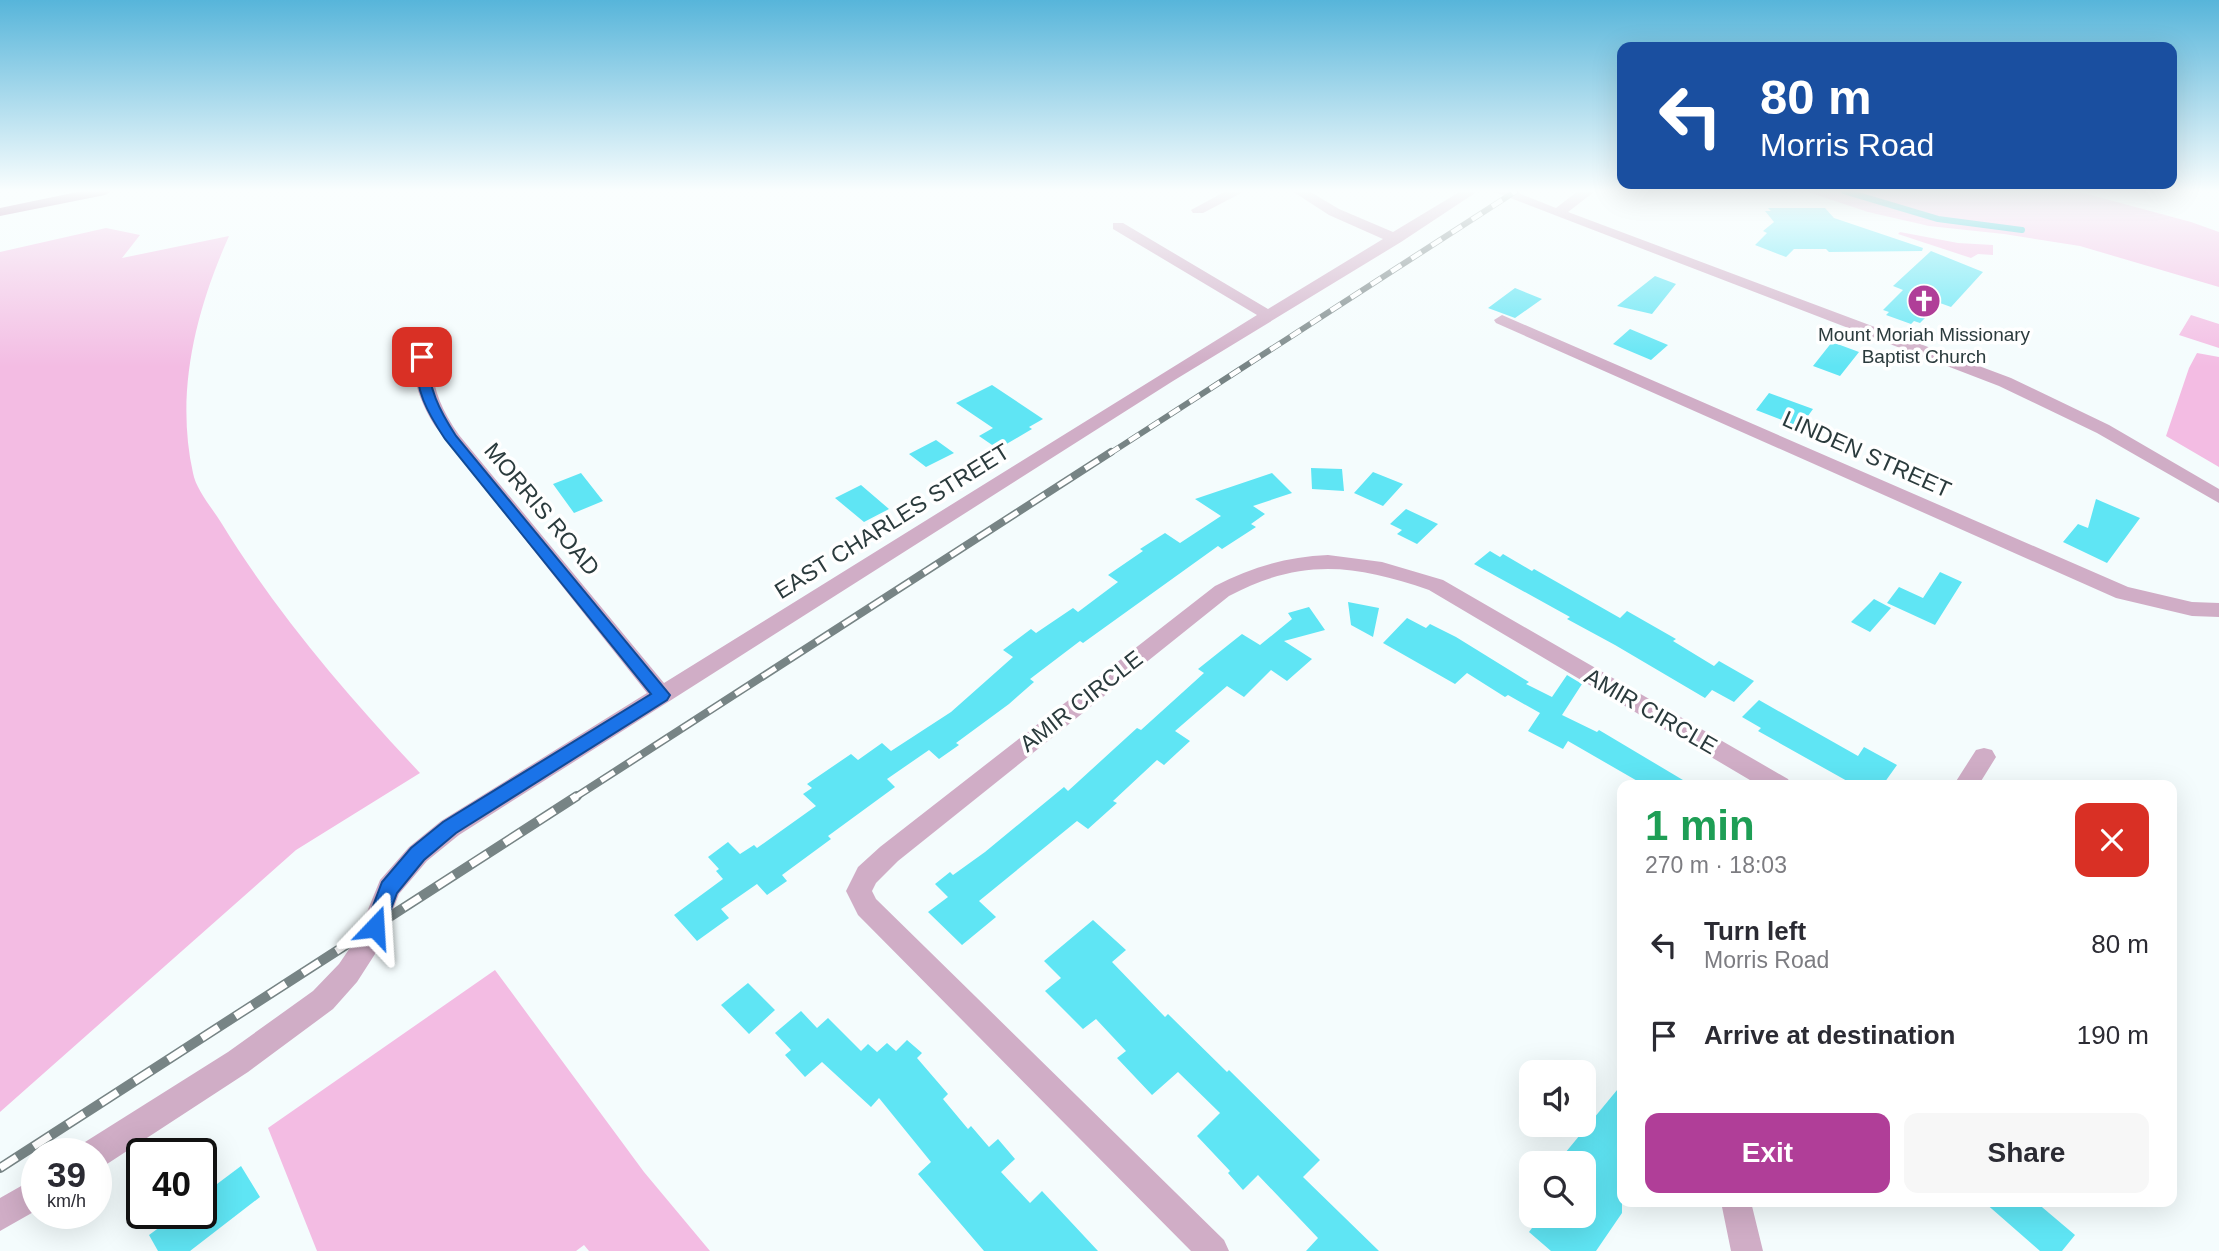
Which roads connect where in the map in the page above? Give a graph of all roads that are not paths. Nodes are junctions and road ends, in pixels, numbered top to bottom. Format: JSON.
{"nodes":[{"id":1,"x":1157,"y":249,"type":"edge"},
{"id":2,"x":1379,"y":249,"type":"edge"},
{"id":3,"x":1653,"y":249,"type":"edge"},
{"id":4,"x":1269,"y":316,"type":"junction"},
{"id":5,"x":1502,"y":320,"type":"dead end"},
{"id":6,"x":428,"y":338,"type":"dead end"},
{"id":7,"x":2219,"y":497,"type":"edge"},
{"id":8,"x":2219,"y":610,"type":"edge"},
{"id":9,"x":662,"y":695,"type":"junction"},
{"id":10,"x":1984,"y":757,"type":"dead end"},
{"id":11,"x":1770,"y":780,"type":"edge"},
{"id":12,"x":1969,"y":780,"type":"edge"},
{"id":13,"x":112,"y":1143,"type":"edge"},
{"id":14,"x":21,"y":1202,"type":"edge"},
{"id":15,"x":1738,"y":1207,"type":"edge"},
{"id":16,"x":0,"y":1216,"type":"edge"},
{"id":17,"x":1213,"y":1251,"type":"edge"},
{"id":18,"x":1747,"y":1251,"type":"edge"}],
"edges":[{"from":1,"to":4,"type":"street"},
{"from":2,"to":4,"type":"street","name":"EAST CHARLES STREET"},
{"from":3,"to":7,"type":"street"},
{"from":4,"to":9,"type":"street","name":"EAST CHARLES STREET"},
{"from":5,"to":8,"type":"street","name":"LINDEN STREET"},
{"from":6,"to":9,"type":"street","name":"MORRIS ROAD"},
{"from":9,"to":13,"type":"street","name":"EAST CHARLES STREET"},
{"from":10,"to":12,"type":"street"},
{"from":11,"to":17,"type":"street","name":"AMIR CIRCLE"},
{"from":14,"to":16,"type":"street"},
{"from":15,"to":18,"type":"street"}]}
